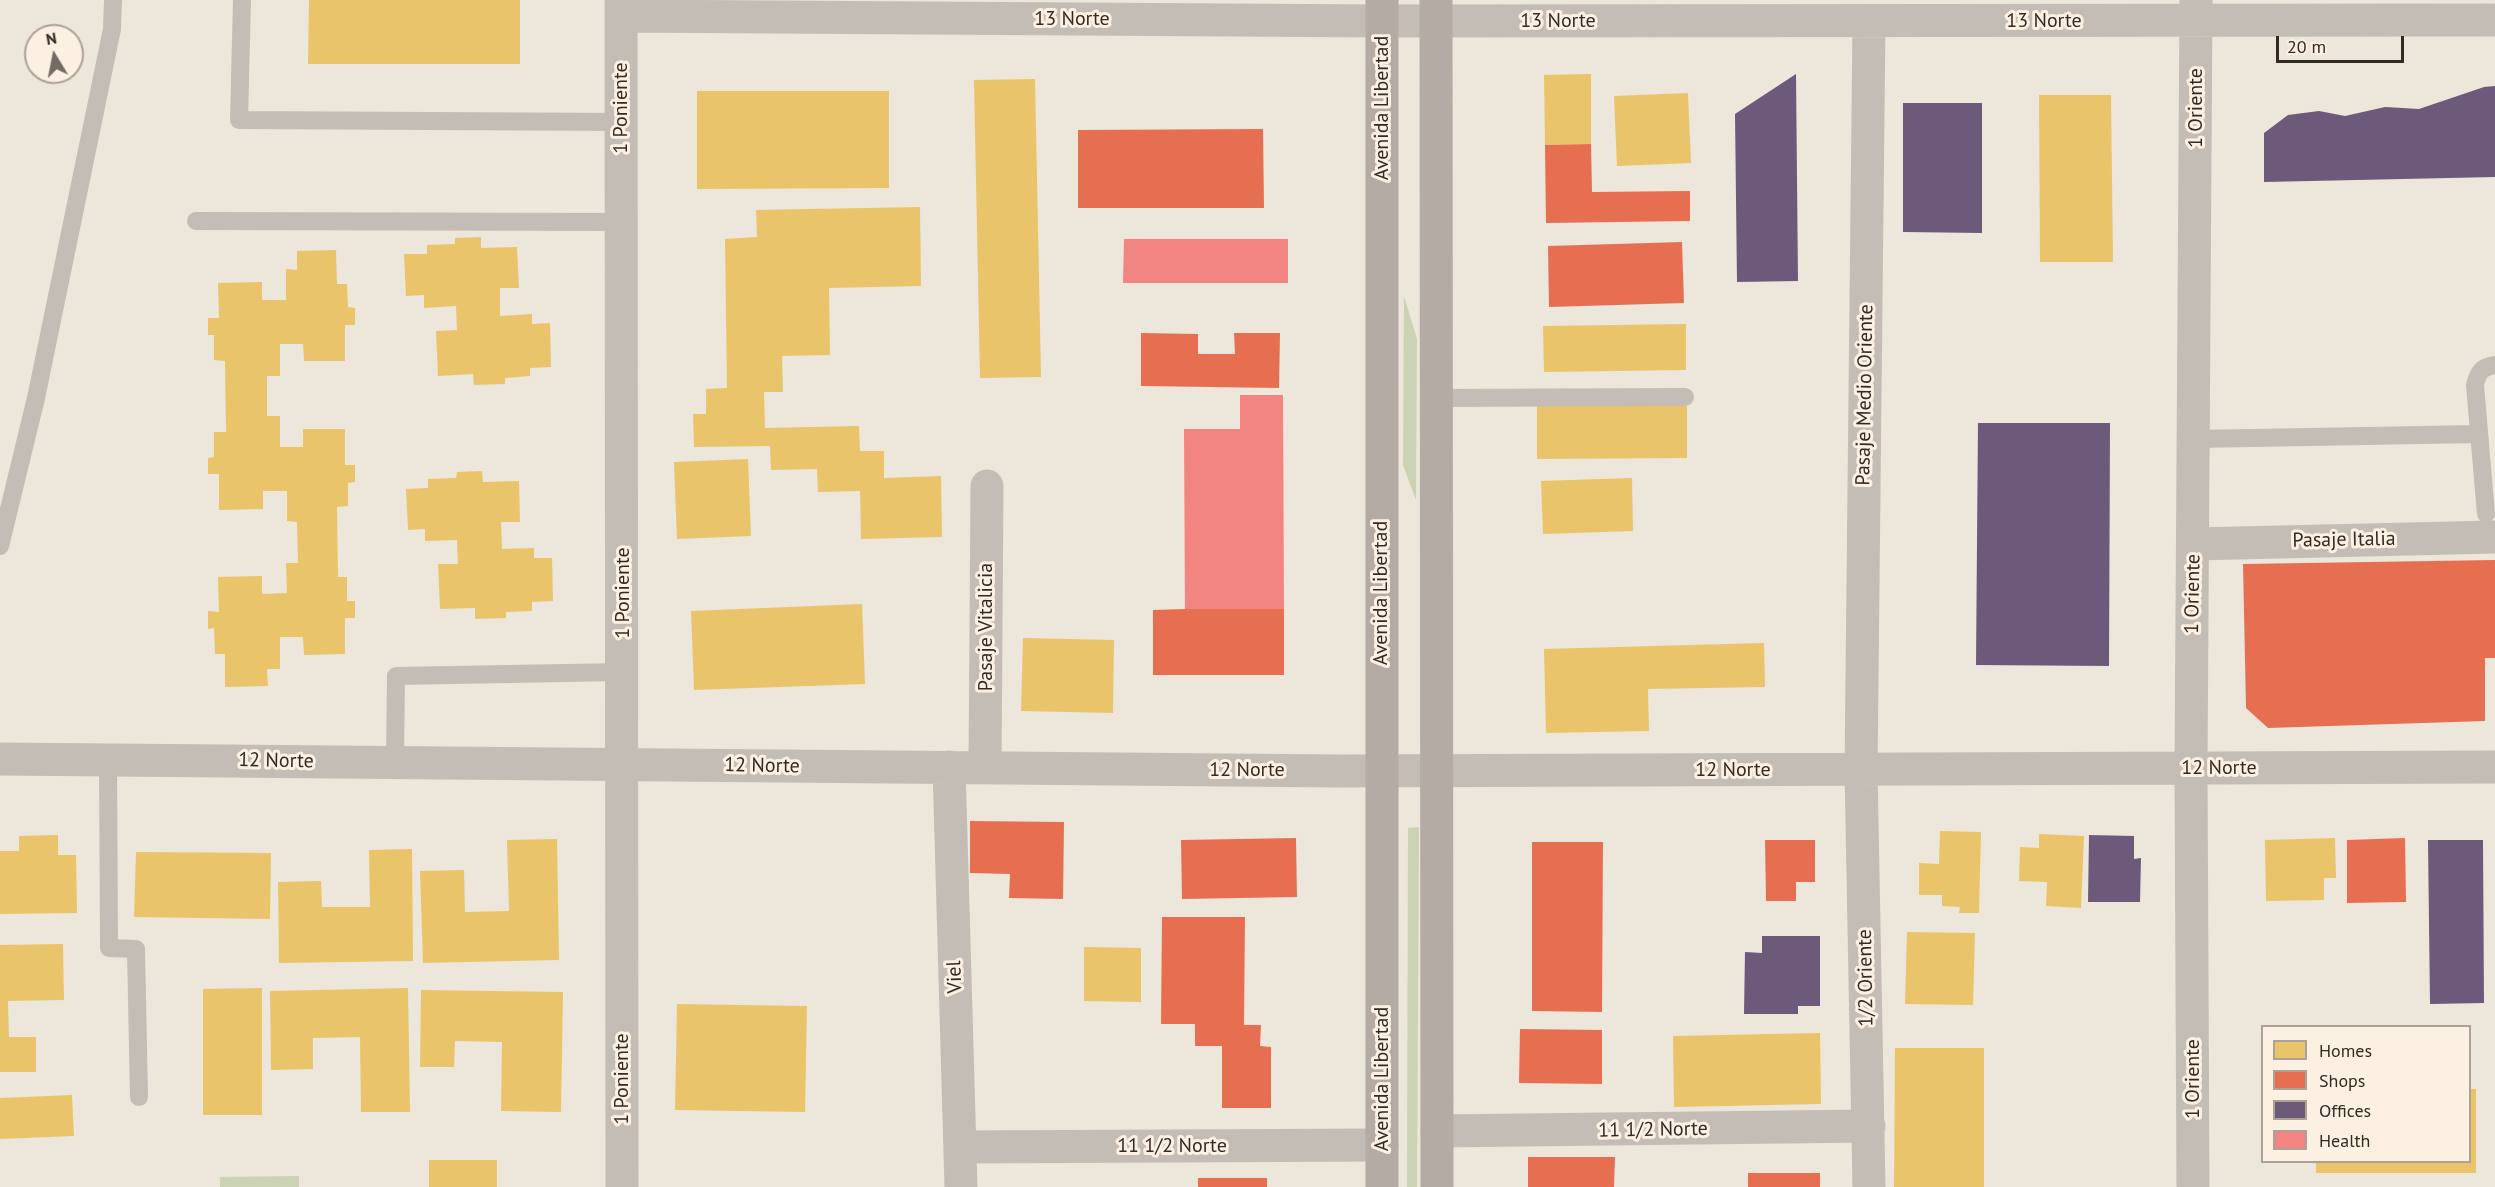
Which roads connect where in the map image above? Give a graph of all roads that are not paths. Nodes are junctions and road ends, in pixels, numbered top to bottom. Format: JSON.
{"nodes":[{"id":1,"x":113,"y":0,"type":"edge"},
{"id":2,"x":242,"y":0,"type":"edge"},
{"id":3,"x":621,"y":8,"type":"edge"},
{"id":4,"x":2196,"y":10,"type":"edge"},
{"id":5,"x":2431,"y":10,"type":"edge"},
{"id":6,"x":1383,"y":11,"type":"edge"},
{"id":7,"x":1436,"y":11,"type":"edge"},
{"id":8,"x":1869,"y":21,"type":"junction"},
{"id":9,"x":2495,"y":21,"type":"edge"},
{"id":10,"x":621,"y":122,"type":"junction"},
{"id":11,"x":196,"y":221,"type":"dead end"},
{"id":12,"x":621,"y":222,"type":"junction"},
{"id":13,"x":2495,"y":365,"type":"edge"},
{"id":14,"x":1685,"y":397,"type":"dead end"},
{"id":15,"x":1437,"y":398,"type":"junction"},
{"id":16,"x":2478,"y":434,"type":"junction"},
{"id":17,"x":2195,"y":439,"type":"junction"},
{"id":18,"x":987,"y":486,"type":"dead end"},
{"id":19,"x":2490,"y":525,"type":"edge"},
{"id":20,"x":2194,"y":543,"type":"junction"},
{"id":21,"x":0,"y":546,"type":"edge"},
{"id":22,"x":623,"y":672,"type":"junction"},
{"id":23,"x":0,"y":759,"type":"edge"},
{"id":24,"x":108,"y":760,"type":"junction"},
{"id":25,"x":395,"y":762,"type":"junction"},
{"id":26,"x":623,"y":764,"type":"junction"},
{"id":27,"x":949,"y":767,"type":"junction"},
{"id":28,"x":986,"y":767,"type":"junction"},
{"id":29,"x":2495,"y":767,"type":"edge"},
{"id":30,"x":2191,"y":768,"type":"junction"},
{"id":31,"x":1861,"y":770,"type":"junction"},
{"id":32,"x":1382,"y":771,"type":"junction"},
{"id":33,"x":1437,"y":771,"type":"junction"},
{"id":34,"x":140,"y":1097,"type":"dead end"},
{"id":35,"x":1869,"y":1126,"type":"junction"},
{"id":36,"x":1437,"y":1131,"type":"junction"},
{"id":37,"x":1382,"y":1145,"type":"junction"},
{"id":38,"x":961,"y":1147,"type":"junction"},
{"id":39,"x":622,"y":1187,"type":"edge"},
{"id":40,"x":961,"y":1187,"type":"edge"},
{"id":41,"x":1383,"y":1187,"type":"edge"},
{"id":42,"x":1437,"y":1187,"type":"edge"},
{"id":43,"x":1869,"y":1187,"type":"edge"},
{"id":44,"x":2193,"y":1187,"type":"edge"}],
"edges":[{"from":1,"to":21,"type":"lane"},
{"from":2,"to":10,"type":"lane"},
{"from":3,"to":6,"type":"street","name":"13 Norte"},
{"from":3,"to":10,"type":"street","name":"1 Poniente"},
{"from":4,"to":5,"type":"street","name":"13 Norte"},
{"from":4,"to":8,"type":"street","name":"13 Norte"},
{"from":4,"to":17,"type":"street","name":"1 Oriente"},
{"from":5,"to":9,"type":"street","name":"13 Norte"},
{"from":6,"to":7,"type":"street","name":"13 Norte"},
{"from":6,"to":32,"type":"main road","name":"Avenida Libertad"},
{"from":7,"to":8,"type":"street","name":"13 Norte"},
{"from":7,"to":15,"type":"main road"},
{"from":8,"to":31,"type":"street","name":"Pasaje Medio Oriente"},
{"from":10,"to":12,"type":"street","name":"1 Poniente"},
{"from":11,"to":12,"type":"lane"},
{"from":12,"to":22,"type":"street","name":"1 Poniente"},
{"from":13,"to":16,"type":"lane"},
{"from":14,"to":15,"type":"lane"},
{"from":15,"to":33,"type":"main road"},
{"from":16,"to":17,"type":"lane"},
{"from":16,"to":19,"type":"lane"},
{"from":17,"to":20,"type":"street","name":"1 Oriente"},
{"from":18,"to":28,"type":"street","name":"Pasaje Vitalicia"},
{"from":19,"to":20,"type":"street","name":"Pasaje Italia"},
{"from":20,"to":30,"type":"street","name":"1 Oriente"},
{"from":22,"to":25,"type":"lane"},
{"from":22,"to":26,"type":"street","name":"1 Poniente"},
{"from":23,"to":24,"type":"street","name":"12 Norte"},
{"from":24,"to":25,"type":"street","name":"12 Norte"},
{"from":24,"to":34,"type":"lane"},
{"from":25,"to":26,"type":"street","name":"12 Norte"},
{"from":26,"to":27,"type":"street","name":"12 Norte"},
{"from":26,"to":39,"type":"street","name":"1 Poniente"},
{"from":27,"to":28,"type":"street","name":"12 Norte"},
{"from":27,"to":38,"type":"street","name":"Viel"},
{"from":28,"to":32,"type":"street","name":"12 Norte"},
{"from":29,"to":30,"type":"street","name":"12 Norte"},
{"from":30,"to":31,"type":"street","name":"12 Norte"},
{"from":30,"to":44,"type":"street","name":"1 Oriente"},
{"from":31,"to":33,"type":"street","name":"12 Norte"},
{"from":31,"to":35,"type":"street","name":"1/2 Oriente"},
{"from":32,"to":33,"type":"street","name":"12 Norte"},
{"from":32,"to":37,"type":"main road","name":"Avenida Libertad"},
{"from":33,"to":36,"type":"main road"},
{"from":35,"to":36,"type":"street","name":"11 1/2 Norte"},
{"from":35,"to":43,"type":"street","name":"1/2 Oriente"},
{"from":36,"to":42,"type":"main road"},
{"from":37,"to":38,"type":"street","name":"11 1/2 Norte"},
{"from":37,"to":41,"type":"main road","name":"Avenida Libertad"},
{"from":38,"to":40,"type":"street","name":"Viel"}]}
